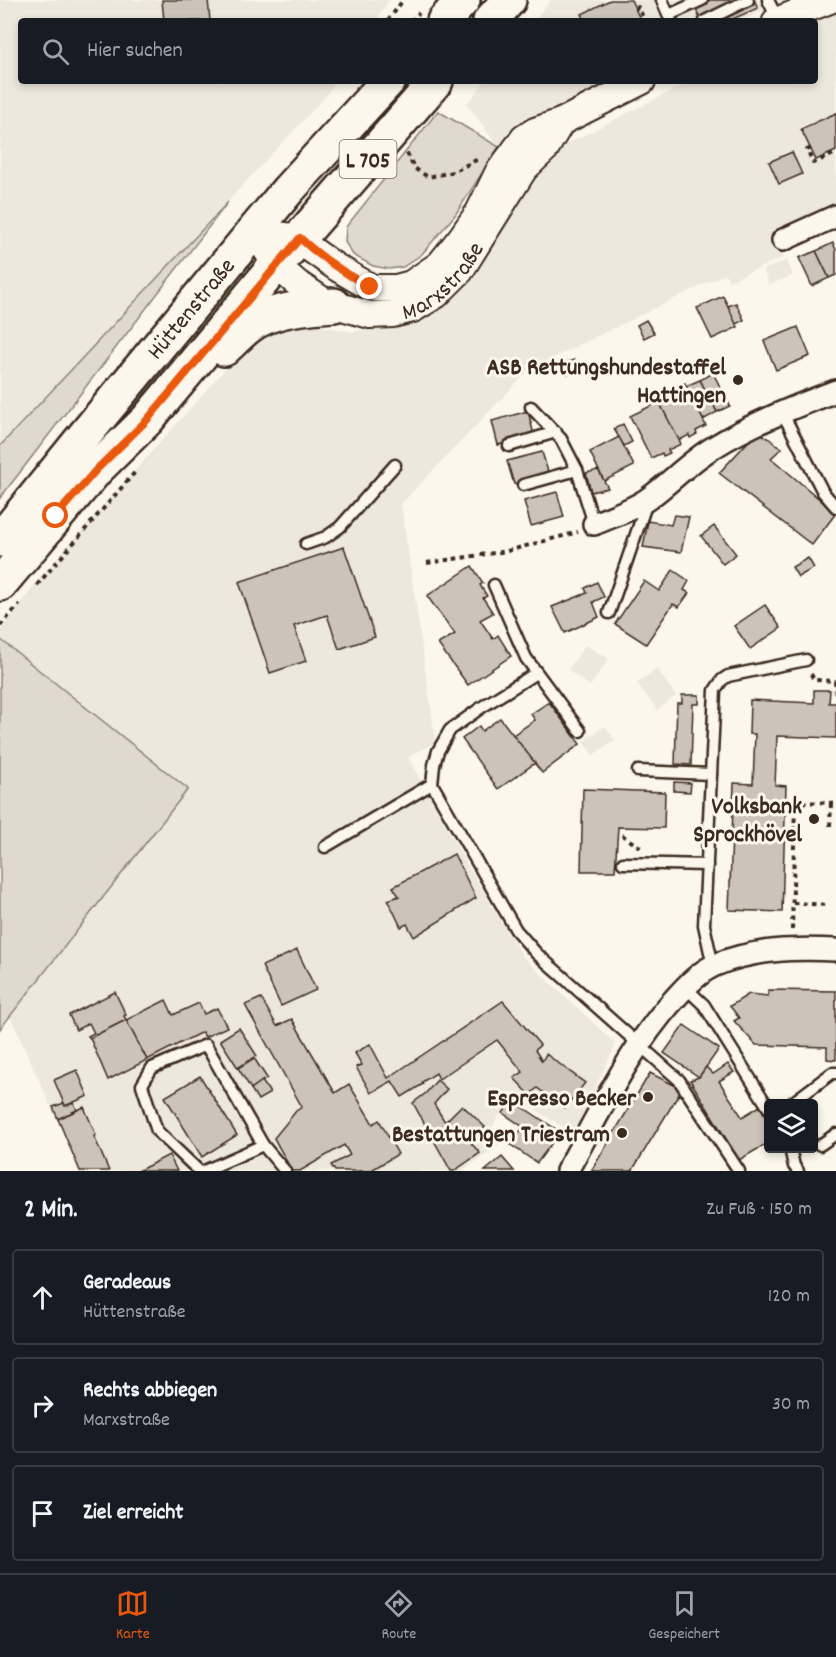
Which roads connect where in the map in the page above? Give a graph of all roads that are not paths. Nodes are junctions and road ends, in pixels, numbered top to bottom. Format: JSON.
{"nodes":[{"id":1,"x":463,"y":0,"type":"edge"},
{"id":2,"x":509,"y":0,"type":"edge"},
{"id":3,"x":662,"y":0,"type":"edge"},
{"id":4,"x":702,"y":0,"type":"edge"},
{"id":5,"x":748,"y":0,"type":"edge"},
{"id":6,"x":768,"y":0,"type":"edge"},
{"id":7,"x":830,"y":0,"type":"edge"},
{"id":8,"x":447,"y":18,"type":"edge"},
{"id":9,"x":493,"y":18,"type":"edge"},
{"id":10,"x":670,"y":18,"type":"edge"},
{"id":11,"x":711,"y":18,"type":"edge"},
{"id":12,"x":776,"y":18,"type":"edge"},
{"id":13,"x":785,"y":18,"type":"edge"},
{"id":14,"x":385,"y":84,"type":"edge"},
{"id":15,"x":433,"y":84,"type":"edge"},
{"id":16,"x":636,"y":84,"type":"edge"},
{"id":17,"x":561,"y":122,"type":"junction"},
{"id":18,"x":836,"y":216,"type":"edge"},
{"id":19,"x":254,"y":232,"type":"junction"},
{"id":20,"x":300,"y":238,"type":"junction"},
{"id":21,"x":783,"y":240,"type":"dead end"},
{"id":22,"x":276,"y":265,"type":"junction"},
{"id":23,"x":334,"y":305,"type":"junction"},
{"id":24,"x":836,"y":391,"type":"edge"},
{"id":25,"x":531,"y":407,"type":"dead end"},
{"id":26,"x":782,"y":412,"type":"junction"},
{"id":27,"x":147,"y":420,"type":"junction"},
{"id":28,"x":556,"y":432,"type":"junction"},
{"id":29,"x":510,"y":446,"type":"dead end"},
{"id":30,"x":395,"y":465,"type":"dead end"},
{"id":31,"x":577,"y":470,"type":"junction"},
{"id":32,"x":523,"y":485,"type":"dead end"},
{"id":33,"x":648,"y":499,"type":"junction"},
{"id":34,"x":836,"y":507,"type":"edge"},
{"id":35,"x":594,"y":524,"type":"joint"},
{"id":36,"x":0,"y":540,"type":"edge"},
{"id":37,"x":306,"y":544,"type":"dead end"},
{"id":38,"x":0,"y":584,"type":"edge"},
{"id":39,"x":494,"y":585,"type":"dead end"},
{"id":40,"x":609,"y":613,"type":"dead end"},
{"id":41,"x":806,"y":660,"type":"road end"},
{"id":42,"x":536,"y":673,"type":"junction"},
{"id":43,"x":580,"y":730,"type":"dead end"},
{"id":44,"x":638,"y":771,"type":"dead end"},
{"id":45,"x":711,"y":774,"type":"junction"},
{"id":46,"x":432,"y":784,"type":"junction"},
{"id":47,"x":325,"y":847,"type":"dead end"},
{"id":48,"x":623,"y":863,"type":"dead end"},
{"id":49,"x":707,"y":865,"type":"junction"},
{"id":50,"x":836,"y":950,"type":"edge"},
{"id":51,"x":713,"y":966,"type":"junction"},
{"id":52,"x":685,"y":987,"type":"junction"},
{"id":53,"x":638,"y":1045,"type":"junction"},
{"id":54,"x":836,"y":1073,"type":"edge"},
{"id":55,"x":797,"y":1099,"type":"edge"},
{"id":56,"x":764,"y":1101,"type":"edge"},
{"id":57,"x":836,"y":1134,"type":"edge"},
{"id":58,"x":263,"y":1144,"type":"junction"},
{"id":59,"x":820,"y":1145,"type":"dead end"},
{"id":60,"x":791,"y":1153,"type":"edge"},
{"id":61,"x":199,"y":1171,"type":"edge"},
{"id":62,"x":204,"y":1171,"type":"edge"},
{"id":63,"x":285,"y":1171,"type":"edge"},
{"id":64,"x":567,"y":1171,"type":"edge"},
{"id":65,"x":739,"y":1171,"type":"edge"},
{"id":66,"x":798,"y":1171,"type":"edge"}],
"edges":[{"from":1,"to":8,"type":"main road"},
{"from":2,"to":9,"type":"main road"},
{"from":3,"to":10,"type":"lane"},
{"from":4,"to":10,"type":"lane"},
{"from":5,"to":11,"type":"lane"},
{"from":6,"to":12,"type":"lane"},
{"from":7,"to":13,"type":"street"},
{"from":14,"to":19,"type":"main road","name":"Hüttenstraße","number":"L 705"},
{"from":15,"to":20,"type":"main road","name":"Hüttenstraße","number":"L 705"},
{"from":16,"to":17,"type":"street","name":"Marxstraße"},
{"from":17,"to":20,"type":"street","name":"Marxstraße"},
{"from":17,"to":23,"type":"street","name":"Marxstraße"},
{"from":18,"to":21,"type":"street"},
{"from":19,"to":20,"type":"street"},
{"from":19,"to":22,"type":"street","name":"Marxstraße"},
{"from":19,"to":36,"type":"main road","name":"Hüttenstraße","number":"L 705"},
{"from":20,"to":22,"type":"main road","name":"Hüttenstraße","number":"L 705"},
{"from":22,"to":23,"type":"street","name":"Marxstraße"},
{"from":22,"to":27,"type":"main road","name":"Hüttenstraße","number":"L 705"},
{"from":23,"to":27,"type":"main road","number":"L 705"},
{"from":24,"to":26,"type":"street"},
{"from":25,"to":28,"type":"lane"},
{"from":26,"to":33,"type":"street"},
{"from":26,"to":34,"type":"lane"},
{"from":27,"to":38,"type":"main road","name":"Hüttenstraße","number":"L 705"},
{"from":28,"to":29,"type":"lane"},
{"from":28,"to":31,"type":"lane"},
{"from":30,"to":37,"type":"lane"},
{"from":31,"to":32,"type":"lane"},
{"from":31,"to":35,"type":"lane"},
{"from":33,"to":35,"type":"street"},
{"from":33,"to":40,"type":"lane"},
{"from":39,"to":42,"type":"lane"},
{"from":41,"to":45,"type":"lane"},
{"from":42,"to":43,"type":"lane"},
{"from":42,"to":46,"type":"lane"},
{"from":44,"to":45,"type":"lane"},
{"from":45,"to":49,"type":"lane"},
{"from":46,"to":47,"type":"lane"},
{"from":46,"to":53,"type":"lane"},
{"from":48,"to":49,"type":"lane"},
{"from":49,"to":51,"type":"lane"},
{"from":50,"to":51,"type":"street"},
{"from":51,"to":52,"type":"street"},
{"from":52,"to":53,"type":"street"},
{"from":52,"to":56,"type":"lane"},
{"from":53,"to":64,"type":"street"},
{"from":53,"to":65,"type":"lane"},
{"from":54,"to":55,"type":"lane"},
{"from":57,"to":59,"type":"lane"},
{"from":58,"to":61,"type":"lane"},
{"from":58,"to":62,"type":"lane"},
{"from":58,"to":63,"type":"lane"},
{"from":60,"to":66,"type":"lane"}]}
